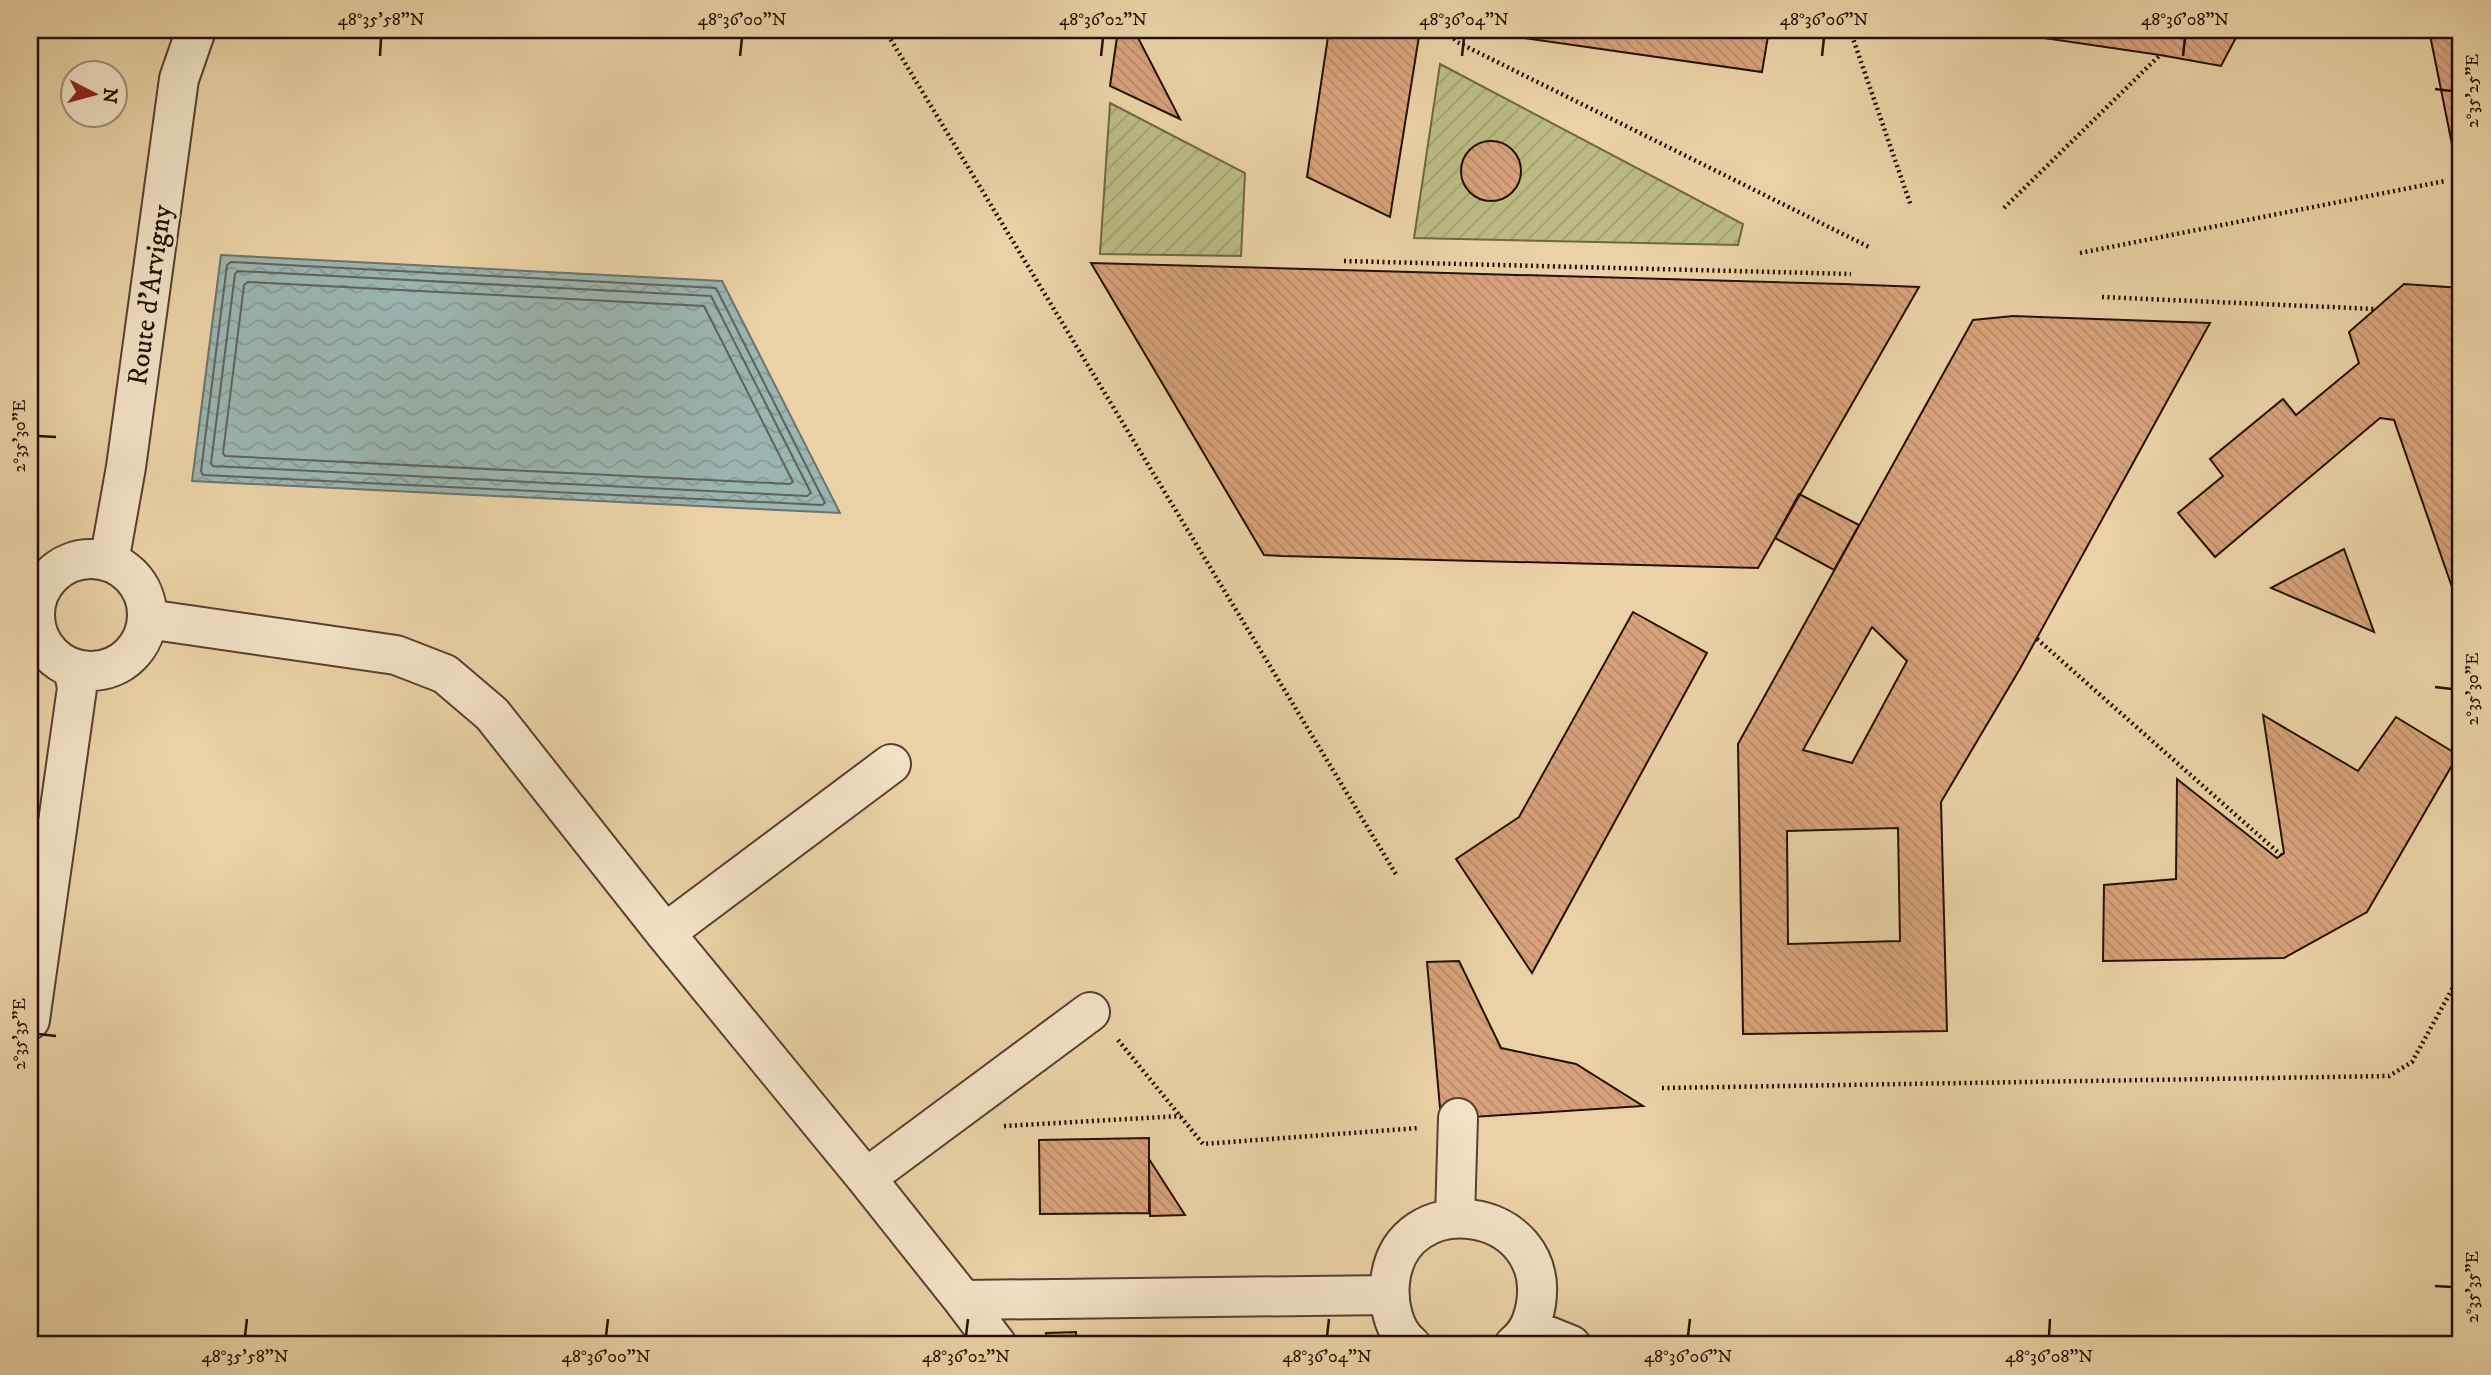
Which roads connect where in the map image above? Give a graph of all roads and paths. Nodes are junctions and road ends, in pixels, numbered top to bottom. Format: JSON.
{"nodes":[{"id":1,"x":196,"y":30,"type":"edge"},
{"id":2,"x":886,"y":30,"type":"edge"},
{"id":3,"x":1447,"y":30,"type":"edge"},
{"id":4,"x":1850,"y":30,"type":"edge"},
{"id":5,"x":2160,"y":54,"type":"dead end"},
{"id":6,"x":2445,"y":181,"type":"dead end"},
{"id":7,"x":1911,"y":206,"type":"dead end"},
{"id":8,"x":2004,"y":208,"type":"dead end"},
{"id":9,"x":1869,"y":247,"type":"dead end"},
{"id":10,"x":2080,"y":253,"type":"dead end"},
{"id":11,"x":1344,"y":261,"type":"dead end"},
{"id":12,"x":1851,"y":274,"type":"dead end"},
{"id":13,"x":2102,"y":297,"type":"dead end"},
{"id":14,"x":2376,"y":309,"type":"dead end"},
{"id":15,"x":108,"y":562,"type":"junction"},
{"id":16,"x":33,"y":610,"type":"edge"},
{"id":17,"x":147,"y":619,"type":"junction"},
{"id":18,"x":2037,"y":639,"type":"dead end"},
{"id":19,"x":74,"y":668,"type":"junction"},
{"id":20,"x":891,"y":764,"type":"dead end"},
{"id":21,"x":2281,"y":855,"type":"dead end"},
{"id":22,"x":1397,"y":876,"type":"dead end"},
{"id":23,"x":665,"y":933,"type":"junction"},
{"id":24,"x":2461,"y":973,"type":"edge"},
{"id":25,"x":1090,"y":1012,"type":"joint"},
{"id":26,"x":30,"y":1020,"type":"edge"},
{"id":27,"x":1662,"y":1088,"type":"dead end"},
{"id":28,"x":1181,"y":1116,"type":"junction"},
{"id":29,"x":1458,"y":1118,"type":"dead end"},
{"id":30,"x":1001,"y":1126,"type":"dead end"},
{"id":31,"x":1457,"y":1165,"type":"junction"},
{"id":32,"x":866,"y":1178,"type":"junction"},
{"id":33,"x":1454,"y":1217,"type":"junction"},
{"id":34,"x":1389,"y":1295,"type":"junction"},
{"id":35,"x":963,"y":1300,"type":"junction"},
{"id":36,"x":1522,"y":1337,"type":"edge"},
{"id":37,"x":996,"y":1345,"type":"edge"},
{"id":38,"x":1411,"y":1345,"type":"edge"},
{"id":39,"x":1571,"y":1345,"type":"edge"}],
"edges":[{"from":1,"to":15,"type":"street","name":"Route d'Arvigny"},
{"from":2,"to":22,"type":"path"},
{"from":3,"to":9,"type":"path"},
{"from":4,"to":7,"type":"path"},
{"from":5,"to":8,"type":"path"},
{"from":6,"to":10,"type":"path"},
{"from":11,"to":12,"type":"path"},
{"from":13,"to":14,"type":"path"},
{"from":15,"to":16,"type":"street"},
{"from":15,"to":17,"type":"street"},
{"from":16,"to":19,"type":"street"},
{"from":17,"to":19,"type":"street"},
{"from":17,"to":23,"type":"street"},
{"from":18,"to":21,"type":"path"},
{"from":19,"to":26,"type":"street"},
{"from":20,"to":23,"type":"street"},
{"from":23,"to":32,"type":"street"},
{"from":24,"to":27,"type":"path"},
{"from":25,"to":28,"type":"path"},
{"from":25,"to":32,"type":"street"},
{"from":28,"to":30,"type":"path"},
{"from":28,"to":31,"type":"path"},
{"from":29,"to":31,"type":"street"},
{"from":31,"to":33,"type":"street"},
{"from":32,"to":35,"type":"street"},
{"from":33,"to":34,"type":"street"},
{"from":33,"to":36,"type":"street"},
{"from":34,"to":35,"type":"street"},
{"from":34,"to":38,"type":"street"},
{"from":35,"to":37,"type":"street"},
{"from":36,"to":39,"type":"street"}]}
